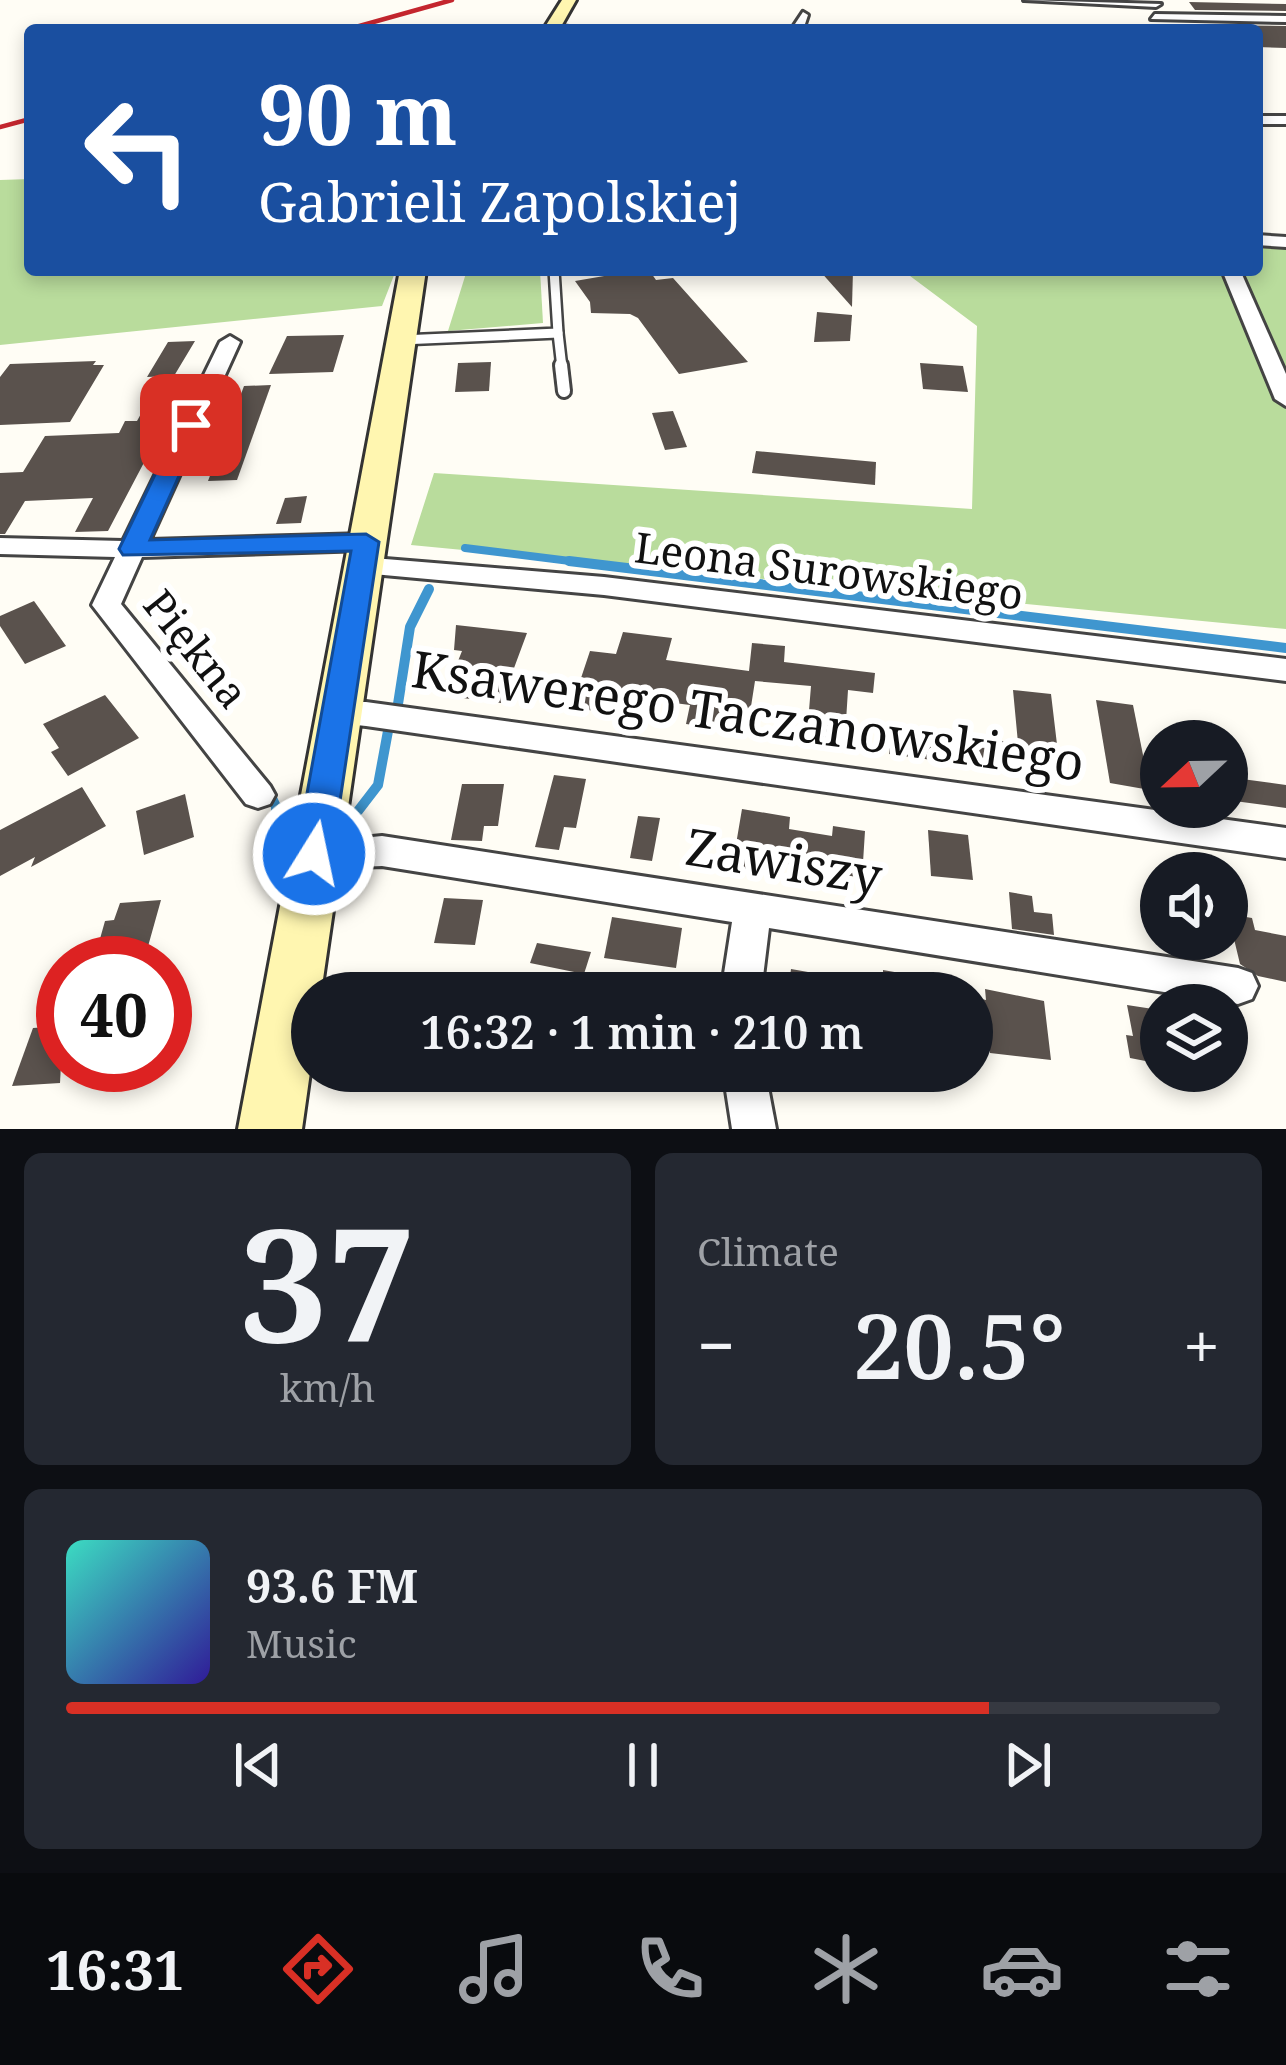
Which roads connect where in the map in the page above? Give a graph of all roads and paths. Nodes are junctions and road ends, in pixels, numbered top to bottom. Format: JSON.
{"nodes":[{"id":1,"x":1029,"y":0,"type":"edge"},
{"id":2,"x":1155,"y":13,"type":"edge"},
{"id":3,"x":803,"y":15,"type":"dead end"},
{"id":4,"x":1286,"y":19,"type":"edge"},
{"id":5,"x":799,"y":24,"type":"edge"},
{"id":6,"x":412,"y":276,"type":"edge"},
{"id":7,"x":554,"y":276,"type":"edge"},
{"id":8,"x":1234,"y":276,"type":"edge"},
{"id":9,"x":558,"y":333,"type":"junction"},
{"id":10,"x":401,"y":340,"type":"junction"},
{"id":11,"x":230,"y":342,"type":"dead end"},
{"id":12,"x":564,"y":392,"type":"dead end"},
{"id":13,"x":1286,"y":398,"type":"edge"},
{"id":14,"x":0,"y":546,"type":"edge"},
{"id":15,"x":133,"y":549,"type":"junction"},
{"id":16,"x":364,"y":554,"type":"junction"},
{"id":17,"x":1286,"y":670,"type":"edge"},
{"id":18,"x":338,"y":714,"type":"junction"},
{"id":19,"x":258,"y":795,"type":"dead end"},
{"id":20,"x":1286,"y":843,"type":"edge"},
{"id":21,"x":314,"y":854,"type":"junction"},
{"id":22,"x":753,"y":908,"type":"junction"},
{"id":23,"x":744,"y":972,"type":"edge"},
{"id":24,"x":1226,"y":984,"type":"edge"},
{"id":25,"x":748,"y":1092,"type":"edge"},
{"id":26,"x":269,"y":1129,"type":"edge"},
{"id":27,"x":754,"y":1129,"type":"edge"}],
"edges":[{"from":1,"to":2,"type":"street"},
{"from":2,"to":4,"type":"street"},
{"from":3,"to":5,"type":"street"},
{"from":6,"to":10,"type":"street"},
{"from":7,"to":9,"type":"lane"},
{"from":8,"to":13,"type":"street"},
{"from":9,"to":10,"type":"lane"},
{"from":9,"to":12,"type":"lane"},
{"from":10,"to":16,"type":"street"},
{"from":11,"to":15,"type":"street"},
{"from":14,"to":15,"type":"street","name":"Leona Surowskiego"},
{"from":15,"to":16,"type":"street","name":"Leona Surowskiego"},
{"from":15,"to":19,"type":"street","name":"Piękna"},
{"from":16,"to":17,"type":"street","name":"Leona Surowskiego"},
{"from":16,"to":18,"type":"street"},
{"from":18,"to":20,"type":"street","name":"Ksawerego Taczanowskiego"},
{"from":18,"to":21,"type":"street"},
{"from":21,"to":22,"type":"street","name":"Zawiszy"},
{"from":21,"to":26,"type":"street"},
{"from":22,"to":23,"type":"street"},
{"from":22,"to":24,"type":"street","name":"Zawiszy"},
{"from":25,"to":27,"type":"street"}]}
